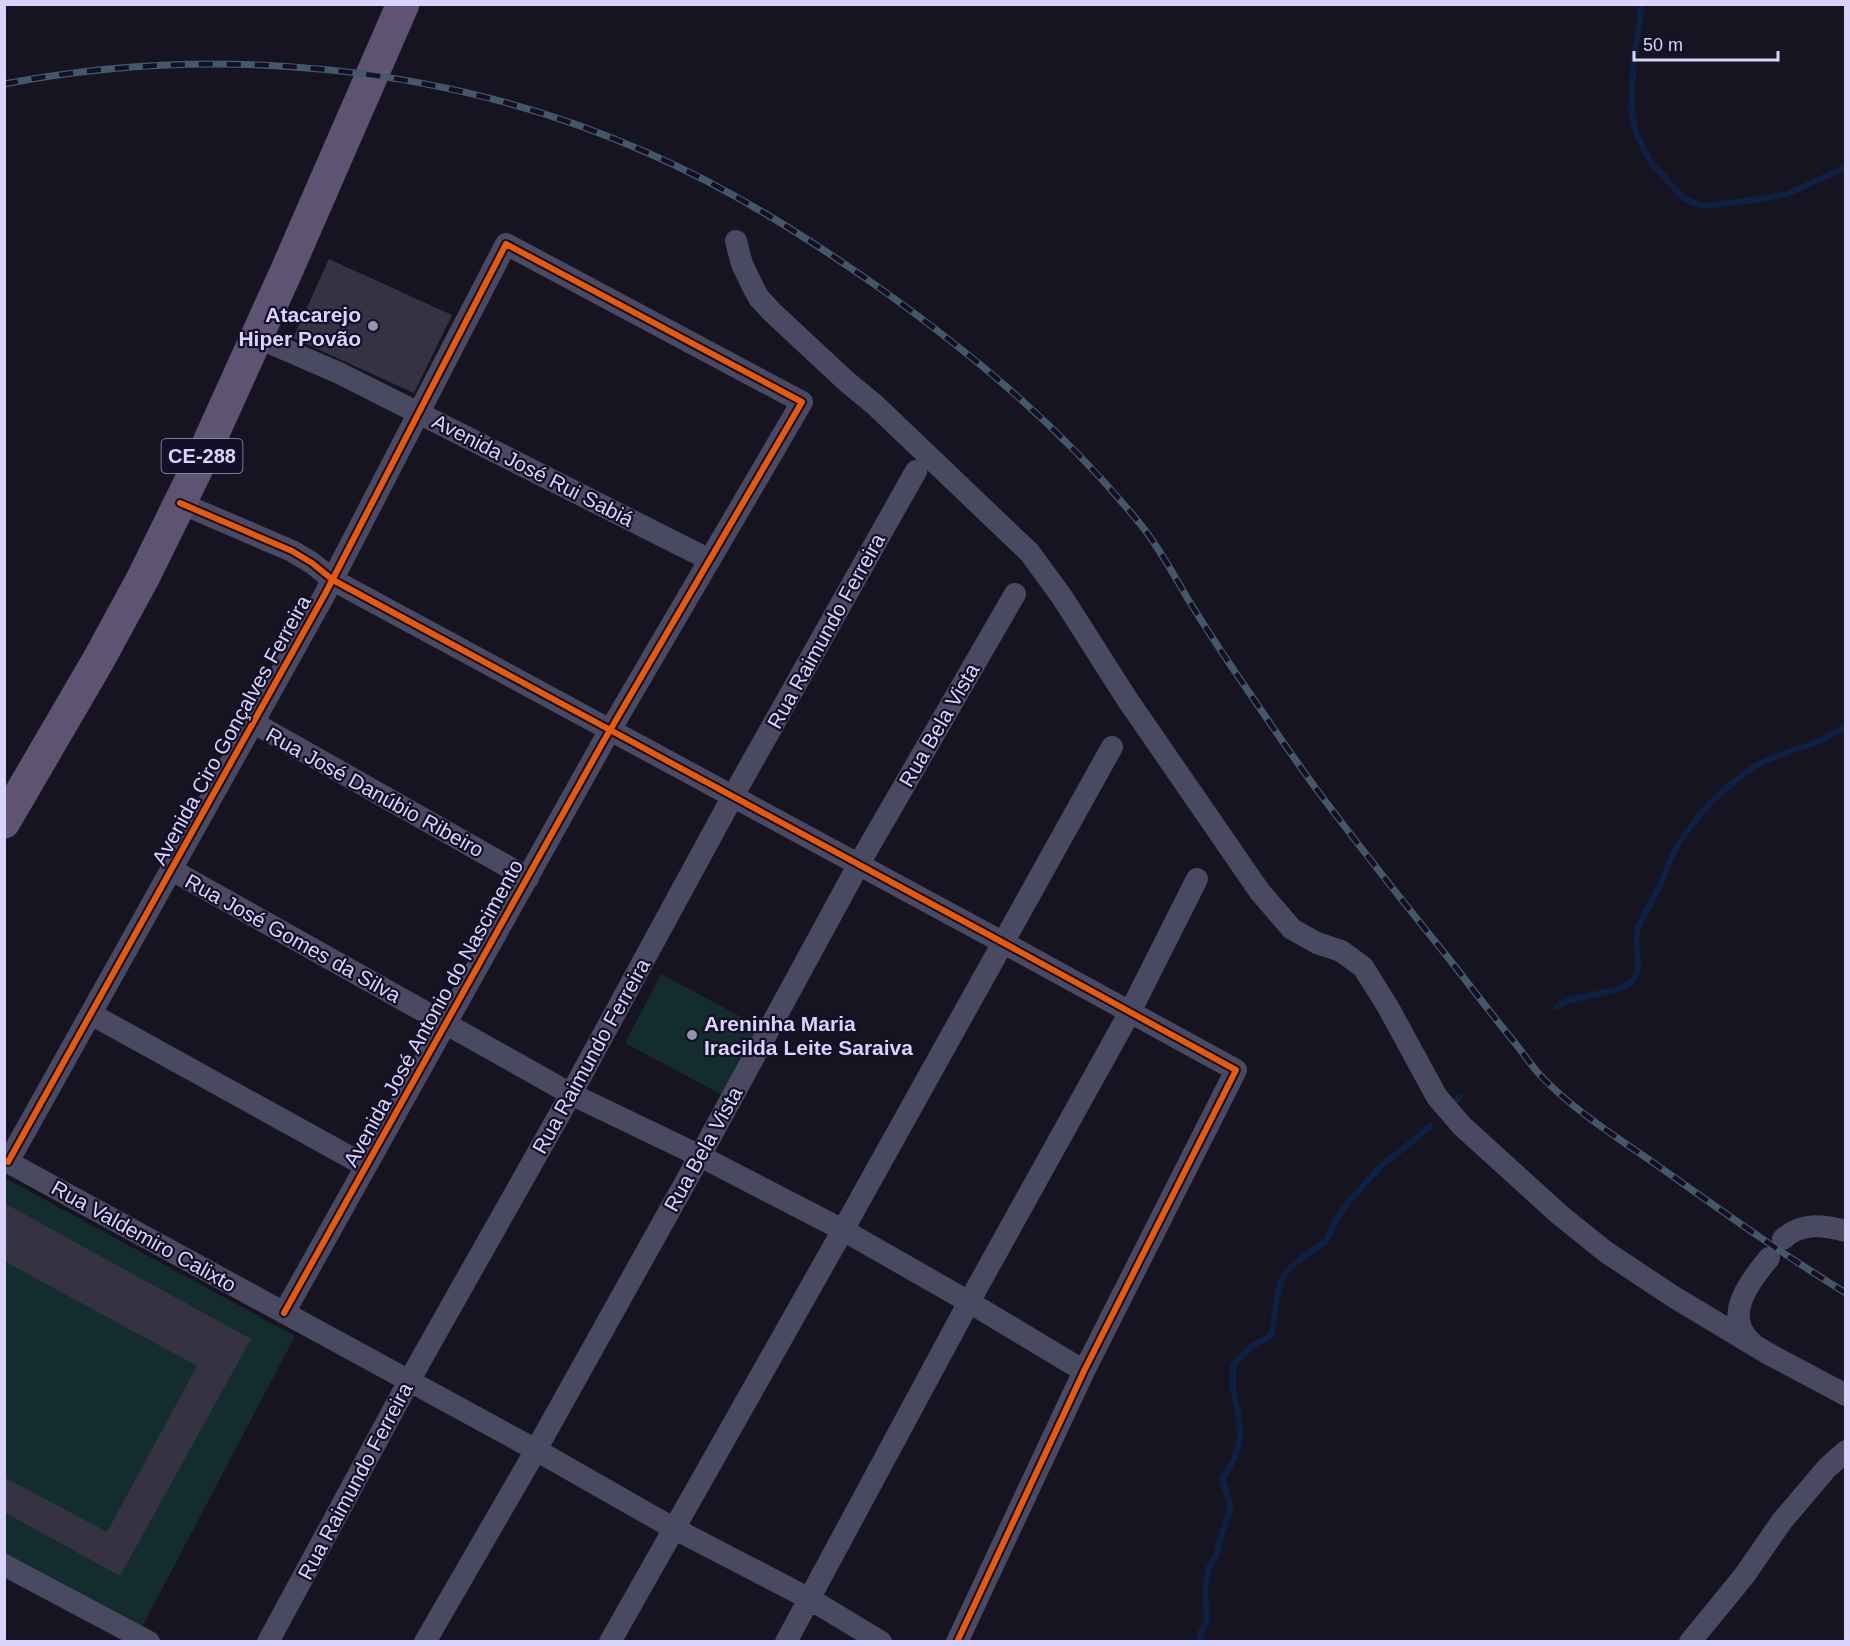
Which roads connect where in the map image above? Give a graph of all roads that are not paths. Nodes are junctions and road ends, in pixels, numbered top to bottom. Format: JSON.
{"nodes":[{"id":1,"x":403,"y":4,"type":"edge"},
{"id":2,"x":736,"y":241,"type":"dead end"},
{"id":3,"x":506,"y":244,"type":"joint"},
{"id":4,"x":256,"y":337,"type":"junction"},
{"id":5,"x":419,"y":412,"type":"junction"},
{"id":6,"x":916,"y":471,"type":"dead end"},
{"id":7,"x":180,"y":503,"type":"junction"},
{"id":8,"x":710,"y":560,"type":"junction"},
{"id":9,"x":333,"y":580,"type":"junction"},
{"id":10,"x":1015,"y":594,"type":"dead end"},
{"id":11,"x":254,"y":723,"type":"junction"},
{"id":12,"x":611,"y":730,"type":"junction"},
{"id":13,"x":1112,"y":747,"type":"dead end"},
{"id":14,"x":733,"y":796,"type":"junction"},
{"id":15,"x":4,"y":822,"type":"edge"},
{"id":16,"x":859,"y":864,"type":"junction"},
{"id":17,"x":172,"y":870,"type":"junction"},
{"id":18,"x":528,"y":878,"type":"junction"},
{"id":19,"x":1197,"y":879,"type":"dead end"},
{"id":20,"x":1002,"y":942,"type":"junction"},
{"id":21,"x":1130,"y":1012,"type":"junction"},
{"id":22,"x":91,"y":1014,"type":"junction"},
{"id":23,"x":446,"y":1023,"type":"junction"},
{"id":24,"x":571,"y":1094,"type":"junction"},
{"id":25,"x":700,"y":1156,"type":"junction"},
{"id":26,"x":6,"y":1161,"type":"edge"},
{"id":27,"x":366,"y":1166,"type":"junction"},
{"id":28,"x":843,"y":1230,"type":"junction"},
{"id":29,"x":1845,"y":1231,"type":"edge"},
{"id":30,"x":1783,"y":1239,"type":"dead end"},
{"id":31,"x":1768,"y":1258,"type":"dead end"},
{"id":32,"x":969,"y":1302,"type":"junction"},
{"id":33,"x":284,"y":1313,"type":"junction"},
{"id":34,"x":1764,"y":1351,"type":"junction"},
{"id":35,"x":1084,"y":1371,"type":"junction"},
{"id":36,"x":409,"y":1381,"type":"junction"},
{"id":37,"x":1845,"y":1395,"type":"edge"},
{"id":38,"x":536,"y":1450,"type":"junction"},
{"id":39,"x":1845,"y":1450,"type":"edge"},
{"id":40,"x":673,"y":1528,"type":"junction"},
{"id":41,"x":4,"y":1565,"type":"edge"},
{"id":42,"x":810,"y":1599,"type":"junction"},
{"id":43,"x":120,"y":1635,"type":"edge"},
{"id":44,"x":148,"y":1641,"type":"edge"},
{"id":45,"x":268,"y":1641,"type":"edge"},
{"id":46,"x":425,"y":1641,"type":"edge"},
{"id":47,"x":610,"y":1641,"type":"edge"},
{"id":48,"x":786,"y":1641,"type":"edge"},
{"id":49,"x":881,"y":1641,"type":"edge"},
{"id":50,"x":957,"y":1641,"type":"edge"},
{"id":51,"x":1689,"y":1641,"type":"edge"}],
"edges":[{"from":1,"to":4,"type":"main road","number":"CE-288"},
{"from":2,"to":34,"type":"street"},
{"from":3,"to":5,"type":"street","name":"Avenida Ciro Gonçalves Ferreira"},
{"from":3,"to":8,"type":"street","name":"Avenida José Antonio do Nascimento"},
{"from":4,"to":5,"type":"street","name":"Avenida José Rui Sabiá"},
{"from":4,"to":7,"type":"main road","number":"CE-288"},
{"from":5,"to":8,"type":"street","name":"Avenida José Rui Sabiá"},
{"from":5,"to":9,"type":"street","name":"Avenida Ciro Gonçalves Ferreira"},
{"from":6,"to":14,"type":"street","name":"Rua Raimundo Ferreira"},
{"from":7,"to":9,"type":"street"},
{"from":7,"to":15,"type":"main road","number":"CE-288"},
{"from":8,"to":12,"type":"street","name":"Avenida José Antonio do Nascimento"},
{"from":9,"to":11,"type":"street","name":"Avenida Ciro Gonçalves Ferreira"},
{"from":9,"to":12,"type":"street"},
{"from":10,"to":16,"type":"street","name":"Rua Bela Vista"},
{"from":11,"to":17,"type":"street","name":"Avenida Ciro Gonçalves Ferreira"},
{"from":11,"to":18,"type":"street","name":"Rua José Danúbio Ribeiro"},
{"from":12,"to":14,"type":"street"},
{"from":12,"to":18,"type":"street","name":"Avenida José Antonio do Nascimento"},
{"from":13,"to":20,"type":"street"},
{"from":14,"to":16,"type":"street"},
{"from":14,"to":24,"type":"street","name":"Rua Raimundo Ferreira"},
{"from":16,"to":20,"type":"street"},
{"from":16,"to":25,"type":"street","name":"Rua Bela Vista"},
{"from":17,"to":22,"type":"street","name":"Avenida Ciro Gonçalves Ferreira"},
{"from":17,"to":23,"type":"street","name":"Rua José Gomes da Silva"},
{"from":18,"to":23,"type":"street","name":"Avenida José Antonio do Nascimento"},
{"from":19,"to":21,"type":"street"},
{"from":20,"to":21,"type":"street"},
{"from":20,"to":28,"type":"street"},
{"from":21,"to":32,"type":"street"},
{"from":21,"to":35,"type":"street"},
{"from":22,"to":26,"type":"street","name":"Avenida Ciro Gonçalves Ferreira"},
{"from":22,"to":27,"type":"street"},
{"from":23,"to":24,"type":"street","name":"Rua José Gomes da Silva"},
{"from":23,"to":27,"type":"street","name":"Avenida José Antonio do Nascimento"},
{"from":24,"to":25,"type":"street","name":"Rua José Gomes da Silva"},
{"from":24,"to":36,"type":"street","name":"Rua Raimundo Ferreira"},
{"from":25,"to":28,"type":"street","name":"Rua José Gomes da Silva"},
{"from":25,"to":38,"type":"street","name":"Rua Bela Vista"},
{"from":26,"to":33,"type":"street","name":"Rua Valdemiro Calixto"},
{"from":27,"to":33,"type":"street","name":"Avenida José Antonio do Nascimento"},
{"from":28,"to":32,"type":"street","name":"Rua José Gomes da Silva"},
{"from":28,"to":40,"type":"street"},
{"from":29,"to":30,"type":"street"},
{"from":31,"to":34,"type":"street"},
{"from":32,"to":35,"type":"street","name":"Rua José Gomes da Silva"},
{"from":32,"to":42,"type":"street"},
{"from":33,"to":36,"type":"street","name":"Rua Valdemiro Calixto"},
{"from":34,"to":37,"type":"street"},
{"from":35,"to":50,"type":"street"},
{"from":36,"to":38,"type":"street","name":"Rua Valdemiro Calixto"},
{"from":36,"to":45,"type":"street","name":"Rua Raimundo Ferreira"},
{"from":38,"to":40,"type":"street","name":"Rua Valdemiro Calixto"},
{"from":38,"to":46,"type":"street","name":"Rua Bela Vista"},
{"from":39,"to":51,"type":"street"},
{"from":40,"to":42,"type":"street","name":"Rua Valdemiro Calixto"},
{"from":40,"to":47,"type":"street"},
{"from":41,"to":43,"type":"street"},
{"from":42,"to":48,"type":"street"},
{"from":42,"to":49,"type":"street","name":"Rua Valdemiro Calixto"},
{"from":43,"to":44,"type":"street"}]}
